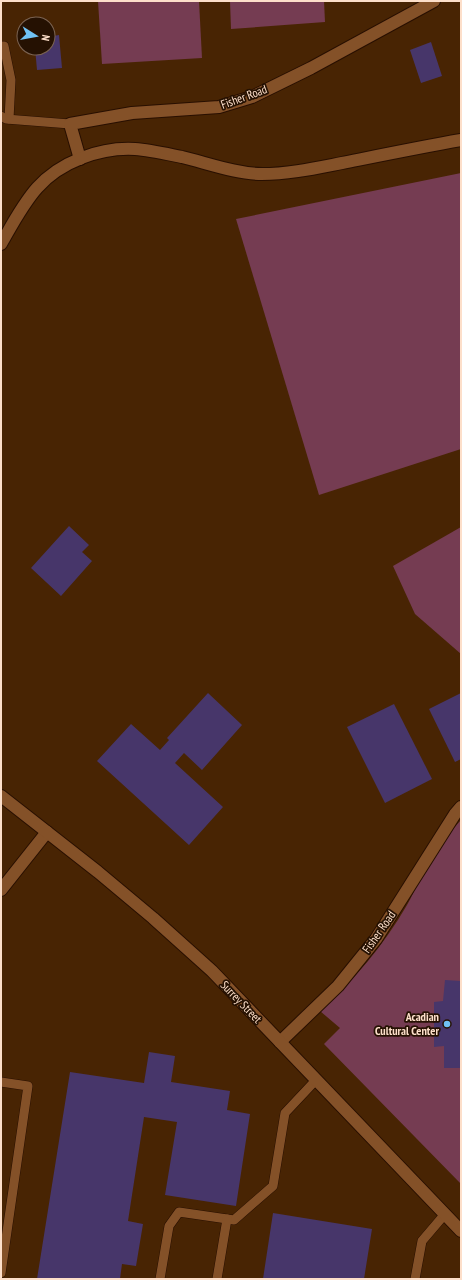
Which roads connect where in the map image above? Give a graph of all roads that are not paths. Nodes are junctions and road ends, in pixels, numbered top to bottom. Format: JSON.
{"nodes":[{"id":1,"x":434,"y":1,"type":"edge"},
{"id":2,"x":1,"y":46,"type":"edge"},
{"id":3,"x":5,"y":117,"type":"edge"},
{"id":4,"x":70,"y":124,"type":"junction"},
{"id":5,"x":461,"y":140,"type":"edge"},
{"id":6,"x":80,"y":159,"type":"junction"},
{"id":7,"x":1,"y":244,"type":"edge"},
{"id":8,"x":1,"y":796,"type":"edge"},
{"id":9,"x":461,"y":807,"type":"edge"},
{"id":10,"x":47,"y":832,"type":"junction"},
{"id":11,"x":1,"y":890,"type":"edge"},
{"id":12,"x":280,"y":1042,"type":"junction"},
{"id":13,"x":316,"y":1080,"type":"junction"},
{"id":14,"x":1,"y":1082,"type":"edge"},
{"id":15,"x":445,"y":1214,"type":"junction"},
{"id":16,"x":226,"y":1219,"type":"junction"},
{"id":17,"x":461,"y":1231,"type":"edge"},
{"id":18,"x":1,"y":1273,"type":"edge"},
{"id":19,"x":160,"y":1279,"type":"edge"},
{"id":20,"x":217,"y":1279,"type":"edge"},
{"id":21,"x":415,"y":1279,"type":"edge"}],
"edges":[{"from":1,"to":4,"type":"street","name":"Fisher Road"},
{"from":2,"to":3,"type":"lane"},
{"from":3,"to":4,"type":"lane"},
{"from":4,"to":6,"type":"street"},
{"from":5,"to":6,"type":"street"},
{"from":6,"to":7,"type":"street"},
{"from":8,"to":10,"type":"street","name":"Surrey Street"},
{"from":9,"to":12,"type":"street","name":"Fisher Road"},
{"from":10,"to":11,"type":"street"},
{"from":10,"to":12,"type":"street","name":"Surrey Street"},
{"from":12,"to":13,"type":"street","name":"Surrey Street"},
{"from":13,"to":15,"type":"street","name":"Surrey Street"},
{"from":13,"to":16,"type":"lane"},
{"from":14,"to":18,"type":"lane"},
{"from":15,"to":17,"type":"street","name":"Surrey Street"},
{"from":15,"to":21,"type":"lane"},
{"from":16,"to":19,"type":"lane"},
{"from":16,"to":20,"type":"lane"}]}
